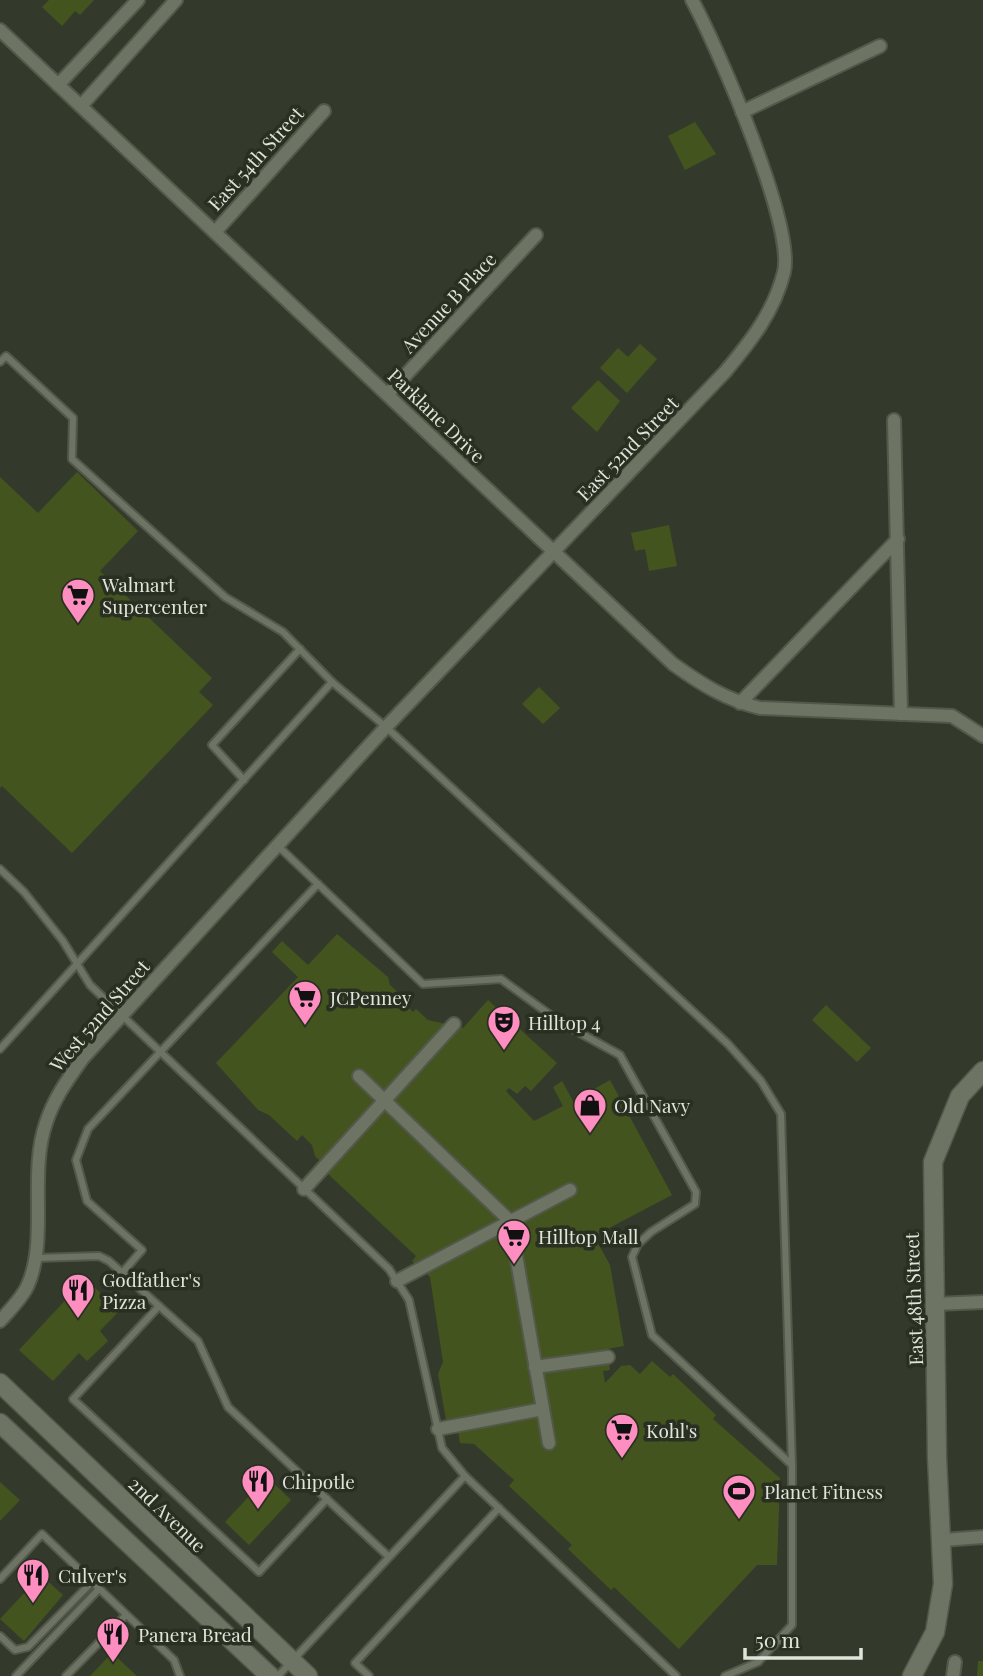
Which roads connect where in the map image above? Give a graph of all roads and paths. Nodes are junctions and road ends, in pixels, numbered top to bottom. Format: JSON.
{"nodes":[{"id":1,"x":138,"y":0,"type":"edge"},
{"id":2,"x":176,"y":0,"type":"edge"},
{"id":3,"x":692,"y":0,"type":"edge"},
{"id":4,"x":0,"y":30,"type":"edge"},
{"id":5,"x":880,"y":46,"type":"dead end"},
{"id":6,"x":58,"y":85,"type":"junction"},
{"id":7,"x":81,"y":106,"type":"junction"},
{"id":8,"x":324,"y":111,"type":"dead end"},
{"id":9,"x":742,"y":112,"type":"junction"},
{"id":10,"x":215,"y":232,"type":"junction"},
{"id":11,"x":536,"y":235,"type":"dead end"},
{"id":12,"x":0,"y":362,"type":"edge"},
{"id":13,"x":388,"y":394,"type":"junction"},
{"id":14,"x":894,"y":420,"type":"dead end"},
{"id":15,"x":898,"y":539,"type":"junction"},
{"id":16,"x":554,"y":552,"type":"junction"},
{"id":17,"x":300,"y":649,"type":"junction"},
{"id":18,"x":332,"y":682,"type":"junction"},
{"id":19,"x":740,"y":704,"type":"junction"},
{"id":20,"x":901,"y":714,"type":"junction"},
{"id":21,"x":386,"y":727,"type":"junction"},
{"id":22,"x":983,"y":736,"type":"edge"},
{"id":23,"x":244,"y":780,"type":"junction"},
{"id":24,"x":277,"y":845,"type":"junction"},
{"id":25,"x":0,"y":869,"type":"edge"},
{"id":26,"x":318,"y":884,"type":"junction"},
{"id":27,"x":76,"y":966,"type":"junction"},
{"id":28,"x":121,"y":1016,"type":"junction"},
{"id":29,"x":454,"y":1024,"type":"dead end"},
{"id":30,"x":0,"y":1049,"type":"edge"},
{"id":31,"x":159,"y":1052,"type":"junction"},
{"id":32,"x":983,"y":1071,"type":"edge"},
{"id":33,"x":359,"y":1076,"type":"dead end"},
{"id":34,"x":385,"y":1102,"type":"junction"},
{"id":35,"x":304,"y":1189,"type":"junction"},
{"id":36,"x":570,"y":1190,"type":"dead end"},
{"id":37,"x":510,"y":1221,"type":"junction"},
{"id":38,"x":37,"y":1258,"type":"junction"},
{"id":39,"x":122,"y":1273,"type":"junction"},
{"id":40,"x":397,"y":1281,"type":"junction"},
{"id":41,"x":983,"y":1302,"type":"edge"},
{"id":42,"x":934,"y":1304,"type":"junction"},
{"id":43,"x":159,"y":1306,"type":"junction"},
{"id":44,"x":0,"y":1321,"type":"edge"},
{"id":45,"x":608,"y":1357,"type":"dead end"},
{"id":46,"x":535,"y":1367,"type":"junction"},
{"id":47,"x":0,"y":1383,"type":"edge"},
{"id":48,"x":542,"y":1409,"type":"junction"},
{"id":49,"x":0,"y":1423,"type":"edge"},
{"id":50,"x":438,"y":1429,"type":"junction"},
{"id":51,"x":549,"y":1443,"type":"dead end"},
{"id":52,"x":792,"y":1465,"type":"junction"},
{"id":53,"x":465,"y":1476,"type":"junction"},
{"id":54,"x":327,"y":1499,"type":"junction"},
{"id":55,"x":499,"y":1508,"type":"junction"},
{"id":56,"x":983,"y":1537,"type":"edge"},
{"id":57,"x":943,"y":1540,"type":"junction"},
{"id":58,"x":388,"y":1556,"type":"junction"},
{"id":59,"x":0,"y":1578,"type":"edge"},
{"id":60,"x":92,"y":1582,"type":"junction"},
{"id":61,"x":99,"y":1589,"type":"junction"},
{"id":62,"x":126,"y":1615,"type":"junction"},
{"id":63,"x":0,"y":1636,"type":"edge"},
{"id":64,"x":292,"y":1661,"type":"junction"},
{"id":65,"x":955,"y":1662,"type":"dead end"},
{"id":66,"x":16,"y":1676,"type":"edge"},
{"id":67,"x":66,"y":1676,"type":"edge"},
{"id":68,"x":180,"y":1676,"type":"edge"},
{"id":69,"x":270,"y":1676,"type":"edge"},
{"id":70,"x":278,"y":1676,"type":"edge"},
{"id":71,"x":308,"y":1676,"type":"edge"},
{"id":72,"x":369,"y":1676,"type":"edge"},
{"id":73,"x":676,"y":1676,"type":"edge"},
{"id":74,"x":725,"y":1676,"type":"edge"},
{"id":75,"x":912,"y":1676,"type":"edge"},
{"id":76,"x":953,"y":1676,"type":"edge"}],
"edges":[{"from":1,"to":6,"type":"street"},
{"from":2,"to":7,"type":"street"},
{"from":3,"to":9,"type":"street","name":"East 52nd Street"},
{"from":4,"to":6,"type":"street","name":"Parklane Drive"},
{"from":5,"to":9,"type":"street"},
{"from":6,"to":7,"type":"street","name":"Parklane Drive"},
{"from":7,"to":10,"type":"street","name":"Parklane Drive"},
{"from":8,"to":10,"type":"street","name":"East 54th Street"},
{"from":9,"to":16,"type":"street","name":"East 52nd Street"},
{"from":10,"to":13,"type":"street","name":"Parklane Drive"},
{"from":11,"to":13,"type":"street","name":"Avenue B Place"},
{"from":12,"to":17,"type":"lane"},
{"from":13,"to":16,"type":"street","name":"Parklane Drive"},
{"from":14,"to":15,"type":"street"},
{"from":15,"to":19,"type":"street"},
{"from":15,"to":20,"type":"street"},
{"from":16,"to":19,"type":"street","name":"Parklane Drive"},
{"from":16,"to":21,"type":"street","name":"East 52nd Street"},
{"from":17,"to":18,"type":"lane"},
{"from":17,"to":23,"type":"lane"},
{"from":18,"to":21,"type":"lane"},
{"from":18,"to":23,"type":"lane"},
{"from":19,"to":20,"type":"street","name":"Parklane Drive"},
{"from":20,"to":22,"type":"street","name":"Parklane Drive"},
{"from":21,"to":24,"type":"street","name":"East 52nd Street"},
{"from":21,"to":52,"type":"lane"},
{"from":23,"to":27,"type":"lane"},
{"from":24,"to":26,"type":"lane"},
{"from":24,"to":28,"type":"street","name":"West 52nd Street"},
{"from":25,"to":27,"type":"lane"},
{"from":26,"to":31,"type":"lane"},
{"from":26,"to":52,"type":"lane"},
{"from":27,"to":28,"type":"lane"},
{"from":27,"to":30,"type":"lane"},
{"from":28,"to":31,"type":"lane"},
{"from":28,"to":38,"type":"street","name":"West 52nd Street"},
{"from":29,"to":34,"type":"street"},
{"from":31,"to":35,"type":"lane"},
{"from":31,"to":39,"type":"lane"},
{"from":32,"to":42,"type":"main road","name":"East 48th Street"},
{"from":33,"to":34,"type":"street"},
{"from":34,"to":35,"type":"street"},
{"from":34,"to":37,"type":"street"},
{"from":35,"to":40,"type":"lane"},
{"from":36,"to":37,"type":"street"},
{"from":37,"to":40,"type":"street"},
{"from":37,"to":46,"type":"street"},
{"from":38,"to":39,"type":"lane"},
{"from":38,"to":44,"type":"street","name":"West 52nd Street"},
{"from":39,"to":43,"type":"lane"},
{"from":40,"to":50,"type":"lane"},
{"from":41,"to":42,"type":"street"},
{"from":42,"to":57,"type":"main road","name":"East 48th Street"},
{"from":43,"to":54,"type":"lane"},
{"from":43,"to":54,"type":"lane"},
{"from":45,"to":46,"type":"street"},
{"from":46,"to":48,"type":"street"},
{"from":47,"to":64,"type":"main road","name":"2nd Avenue"},
{"from":48,"to":50,"type":"street"},
{"from":48,"to":51,"type":"street"},
{"from":49,"to":69,"type":"main road"},
{"from":50,"to":53,"type":"lane"},
{"from":52,"to":74,"type":"lane"},
{"from":53,"to":55,"type":"lane"},
{"from":53,"to":58,"type":"lane"},
{"from":54,"to":58,"type":"lane"},
{"from":55,"to":72,"type":"lane"},
{"from":55,"to":73,"type":"lane"},
{"from":56,"to":57,"type":"street"},
{"from":57,"to":75,"type":"main road","name":"East 48th Street"},
{"from":58,"to":64,"type":"lane"},
{"from":59,"to":60,"type":"lane"},
{"from":60,"to":61,"type":"lane"},
{"from":60,"to":63,"type":"lane"},
{"from":61,"to":62,"type":"lane"},
{"from":61,"to":66,"type":"lane"},
{"from":62,"to":67,"type":"lane"},
{"from":62,"to":68,"type":"lane"},
{"from":64,"to":70,"type":"lane"},
{"from":64,"to":71,"type":"main road","name":"2nd Avenue"},
{"from":65,"to":76,"type":"street"}]}
